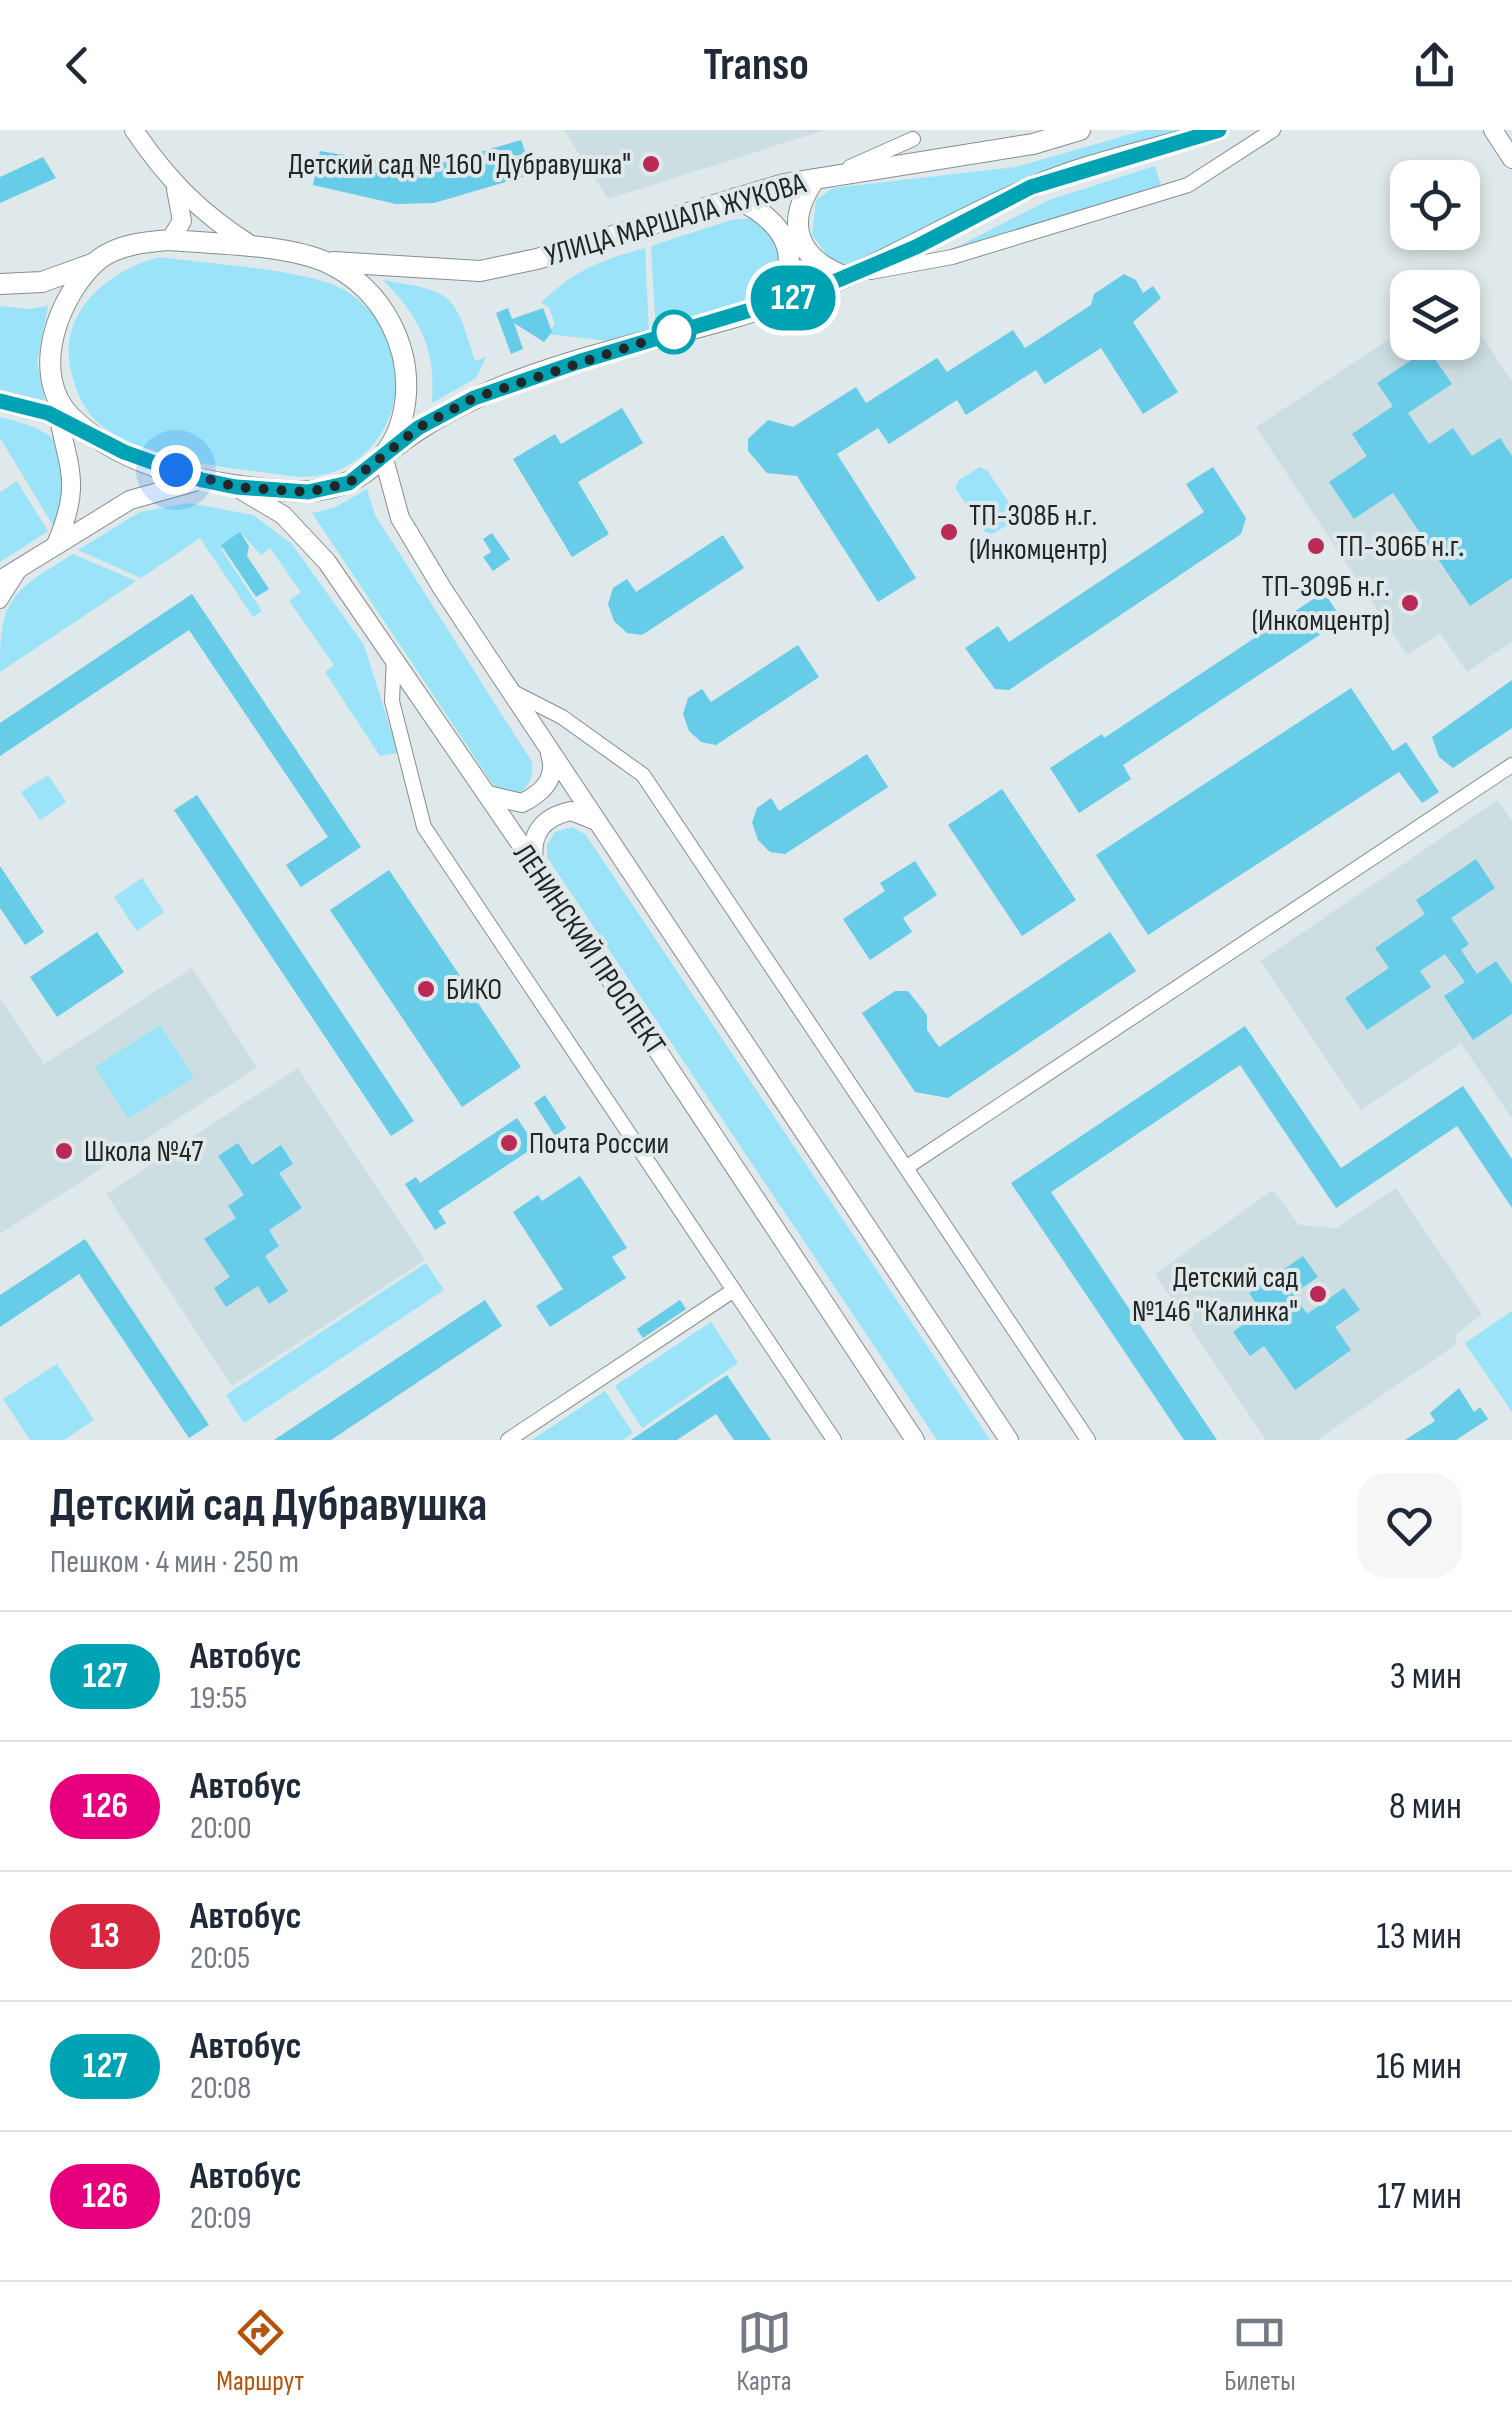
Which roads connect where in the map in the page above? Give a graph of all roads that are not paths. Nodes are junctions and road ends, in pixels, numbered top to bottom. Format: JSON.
{"nodes":[{"id":1,"x":134,"y":130,"type":"edge"},
{"id":2,"x":1080,"y":130,"type":"edge"},
{"id":3,"x":1220,"y":130,"type":"edge"},
{"id":4,"x":1273,"y":130,"type":"edge"},
{"id":5,"x":1492,"y":130,"type":"edge"},
{"id":6,"x":913,"y":139,"type":"dead end"},
{"id":7,"x":1512,"y":158,"type":"edge"},
{"id":8,"x":822,"y":178,"type":"junction"},
{"id":9,"x":176,"y":188,"type":"junction"},
{"id":10,"x":736,"y":198,"type":"junction"},
{"id":11,"x":170,"y":240,"type":"junction"},
{"id":12,"x":255,"y":248,"type":"junction"},
{"id":13,"x":98,"y":260,"type":"junction"},
{"id":14,"x":326,"y":262,"type":"junction"},
{"id":15,"x":846,"y":277,"type":"junction"},
{"id":16,"x":0,"y":284,"type":"edge"},
{"id":17,"x":770,"y":304,"type":"junction"},
{"id":18,"x":54,"y":388,"type":"junction"},
{"id":19,"x":0,"y":401,"type":"edge"},
{"id":20,"x":59,"y":418,"type":"junction"},
{"id":21,"x":94,"y":436,"type":"junction"},
{"id":22,"x":388,"y":454,"type":"junction"},
{"id":23,"x":202,"y":480,"type":"junction"},
{"id":24,"x":236,"y":487,"type":"junction"},
{"id":25,"x":56,"y":544,"type":"junction"},
{"id":26,"x":22,"y":566,"type":"junction"},
{"id":27,"x":0,"y":570,"type":"edge"},
{"id":28,"x":0,"y":580,"type":"edge"},
{"id":29,"x":0,"y":601,"type":"edge"},
{"id":30,"x":394,"y":658,"type":"junction"},
{"id":31,"x":509,"y":690,"type":"junction"},
{"id":32,"x":547,"y":747,"type":"junction"},
{"id":33,"x":1512,"y":764,"type":"edge"},
{"id":34,"x":488,"y":795,"type":"junction"},
{"id":35,"x":600,"y":824,"type":"junction"},
{"id":36,"x":535,"y":865,"type":"junction"},
{"id":37,"x":906,"y":1167,"type":"junction"},
{"id":38,"x":734,"y":1290,"type":"junction"},
{"id":39,"x":508,"y":1440,"type":"edge"},
{"id":40,"x":834,"y":1440,"type":"edge"},
{"id":41,"x":915,"y":1440,"type":"edge"},
{"id":42,"x":1009,"y":1440,"type":"edge"},
{"id":43,"x":1088,"y":1440,"type":"edge"}],
"edges":[{"from":1,"to":9,"type":"main road"},
{"from":2,"to":8,"type":"main road","name":"УЛИЦА МАРШАЛА ЖУКОВА"},
{"from":3,"to":15,"type":"main road"},
{"from":4,"to":15,"type":"street"},
{"from":5,"to":7,"type":"main road"},
{"from":6,"to":8,"type":"street"},
{"from":8,"to":10,"type":"main road","name":"УЛИЦА МАРШАЛА ЖУКОВА"},
{"from":8,"to":15,"type":"main road"},
{"from":9,"to":11,"type":"main road"},
{"from":9,"to":12,"type":"main road"},
{"from":10,"to":14,"type":"main road","name":"УЛИЦА МАРШАЛА ЖУКОВА"},
{"from":10,"to":17,"type":"main road"},
{"from":11,"to":12,"type":"main road"},
{"from":11,"to":13,"type":"main road"},
{"from":12,"to":14,"type":"main road"},
{"from":13,"to":16,"type":"main road"},
{"from":13,"to":18,"type":"main road"},
{"from":14,"to":22,"type":"main road"},
{"from":15,"to":17,"type":"main road"},
{"from":17,"to":22,"type":"main road"},
{"from":18,"to":20,"type":"main road"},
{"from":18,"to":21,"type":"main road"},
{"from":19,"to":20,"type":"main road"},
{"from":20,"to":21,"type":"main road"},
{"from":20,"to":25,"type":"main road"},
{"from":21,"to":23,"type":"main road"},
{"from":22,"to":24,"type":"main road"},
{"from":22,"to":31,"type":"main road"},
{"from":23,"to":24,"type":"main road"},
{"from":23,"to":25,"type":"main road"},
{"from":24,"to":30,"type":"main road","name":"ЛЕНИНСКИЙ ПРОСПЕКТ"},
{"from":25,"to":26,"type":"main road"},
{"from":26,"to":27,"type":"street"},
{"from":26,"to":28,"type":"main road"},
{"from":26,"to":29,"type":"street"},
{"from":30,"to":34,"type":"main road","name":"ЛЕНИНСКИЙ ПРОСПЕКТ"},
{"from":30,"to":38,"type":"street"},
{"from":31,"to":32,"type":"main road"},
{"from":31,"to":37,"type":"street"},
{"from":32,"to":34,"type":"main road"},
{"from":32,"to":35,"type":"main road"},
{"from":33,"to":37,"type":"street"},
{"from":34,"to":36,"type":"main road","name":"ЛЕНИНСКИЙ ПРОСПЕКТ"},
{"from":35,"to":36,"type":"main road"},
{"from":35,"to":42,"type":"main road"},
{"from":36,"to":41,"type":"main road","name":"ЛЕНИНСКИЙ ПРОСПЕКТ"},
{"from":37,"to":43,"type":"street"},
{"from":38,"to":39,"type":"street"},
{"from":38,"to":40,"type":"street"}]}
